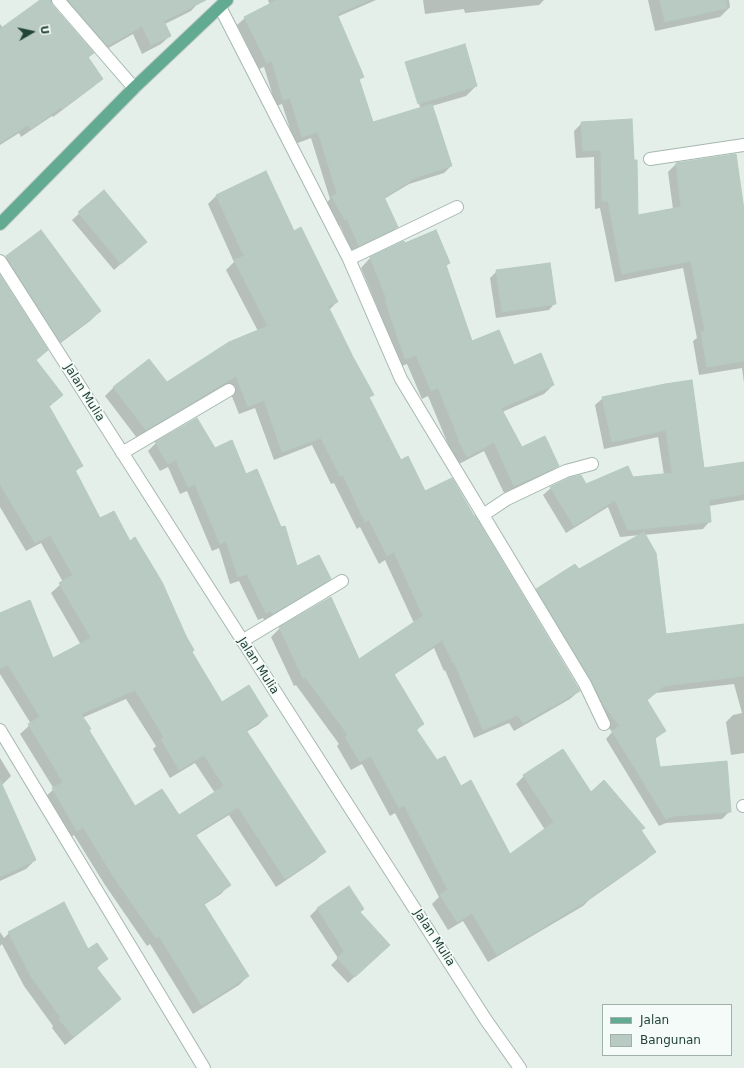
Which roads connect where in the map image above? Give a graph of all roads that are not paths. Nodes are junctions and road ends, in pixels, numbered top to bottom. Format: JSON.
{"nodes":[{"id":1,"x":58,"y":0,"type":"edge"},
{"id":2,"x":223,"y":3,"type":"edge"},
{"id":3,"x":134,"y":88,"type":"junction"},
{"id":4,"x":744,"y":145,"type":"edge"},
{"id":5,"x":650,"y":159,"type":"dead end"},
{"id":6,"x":457,"y":207,"type":"dead end"},
{"id":7,"x":0,"y":224,"type":"edge"},
{"id":8,"x":348,"y":259,"type":"junction"},
{"id":9,"x":0,"y":261,"type":"edge"},
{"id":10,"x":229,"y":390,"type":"dead end"},
{"id":11,"x":122,"y":453,"type":"junction"},
{"id":12,"x":592,"y":464,"type":"dead end"},
{"id":13,"x":483,"y":515,"type":"junction"},
{"id":14,"x":342,"y":581,"type":"dead end"},
{"id":15,"x":242,"y":641,"type":"junction"},
{"id":16,"x":604,"y":724,"type":"dead end"},
{"id":17,"x":0,"y":730,"type":"edge"},
{"id":18,"x":204,"y":1068,"type":"edge"},
{"id":19,"x":520,"y":1068,"type":"edge"}],
"edges":[{"from":1,"to":3,"type":"street"},
{"from":2,"to":3,"type":"main road"},
{"from":2,"to":8,"type":"street"},
{"from":3,"to":7,"type":"main road"},
{"from":4,"to":5,"type":"street"},
{"from":6,"to":8,"type":"street"},
{"from":8,"to":13,"type":"street"},
{"from":9,"to":11,"type":"street","name":"Jalan Mulia"},
{"from":10,"to":11,"type":"street"},
{"from":11,"to":15,"type":"street","name":"Jalan Mulia"},
{"from":12,"to":13,"type":"street"},
{"from":13,"to":16,"type":"street"},
{"from":14,"to":15,"type":"street"},
{"from":15,"to":19,"type":"street","name":"Jalan Mulia"},
{"from":17,"to":18,"type":"street"}]}
